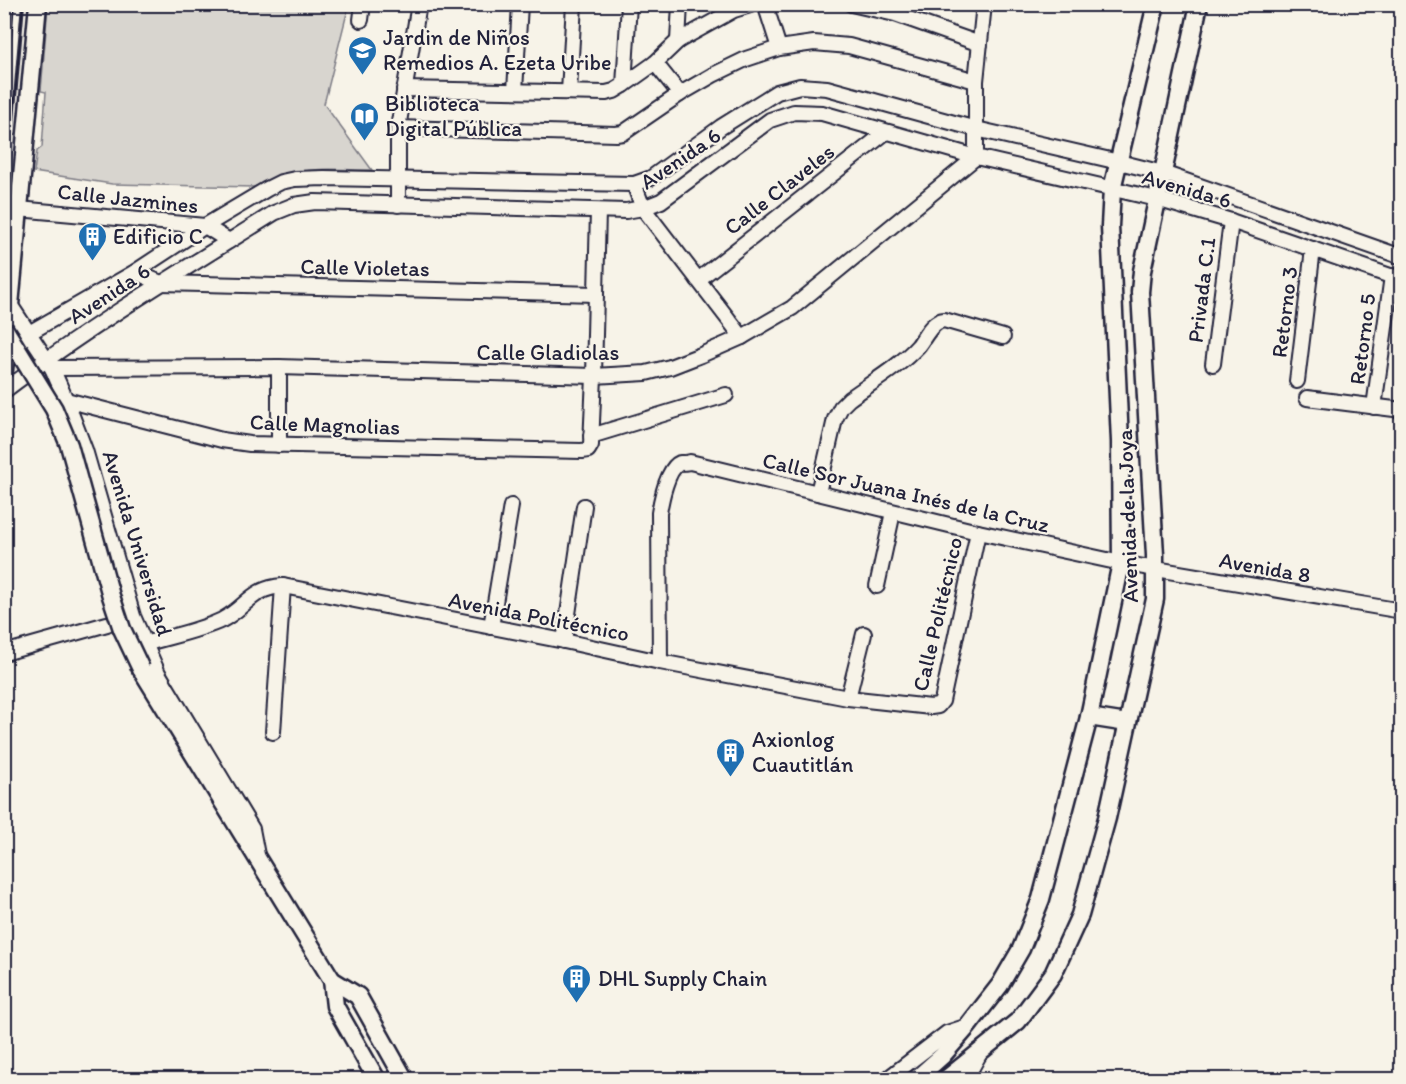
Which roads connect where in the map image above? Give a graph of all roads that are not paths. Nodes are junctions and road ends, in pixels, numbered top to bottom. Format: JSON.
{"nodes":[{"id":1,"x":38,"y":4,"type":"edge"},
{"id":2,"x":363,"y":4,"type":"edge"},
{"id":3,"x":419,"y":4,"type":"edge"},
{"id":4,"x":520,"y":4,"type":"edge"},
{"id":5,"x":574,"y":4,"type":"edge"},
{"id":6,"x":629,"y":4,"type":"edge"},
{"id":7,"x":680,"y":4,"type":"edge"},
{"id":8,"x":754,"y":4,"type":"edge"},
{"id":9,"x":765,"y":4,"type":"edge"},
{"id":10,"x":851,"y":4,"type":"edge"},
{"id":11,"x":984,"y":4,"type":"edge"},
{"id":12,"x":1156,"y":4,"type":"edge"},
{"id":13,"x":1199,"y":4,"type":"edge"},
{"id":14,"x":734,"y":7,"type":"edge"},
{"id":15,"x":896,"y":9,"type":"edge"},
{"id":16,"x":361,"y":20,"type":"dead end"},
{"id":17,"x":678,"y":41,"type":"junction"},
{"id":18,"x":980,"y":44,"type":"junction"},
{"id":19,"x":779,"y":48,"type":"junction"},
{"id":20,"x":655,"y":63,"type":"junction"},
{"id":21,"x":975,"y":81,"type":"junction"},
{"id":22,"x":624,"y":85,"type":"junction"},
{"id":23,"x":404,"y":89,"type":"junction"},
{"id":24,"x":515,"y":91,"type":"junction"},
{"id":25,"x":569,"y":92,"type":"junction"},
{"id":26,"x":680,"y":94,"type":"junction"},
{"id":27,"x":721,"y":127,"type":"junction"},
{"id":28,"x":398,"y":128,"type":"junction"},
{"id":29,"x":975,"y":129,"type":"junction"},
{"id":30,"x":886,"y":132,"type":"junction"},
{"id":31,"x":734,"y":147,"type":"junction"},
{"id":32,"x":976,"y":157,"type":"junction"},
{"id":33,"x":1119,"y":162,"type":"junction"},
{"id":34,"x":1163,"y":173,"type":"junction"},
{"id":35,"x":398,"y":179,"type":"junction"},
{"id":36,"x":634,"y":184,"type":"junction"},
{"id":37,"x":1112,"y":189,"type":"junction"},
{"id":38,"x":1157,"y":199,"type":"junction"},
{"id":39,"x":398,"y":205,"type":"junction"},
{"id":40,"x":643,"y":208,"type":"junction"},
{"id":41,"x":18,"y":209,"type":"junction"},
{"id":42,"x":598,"y":211,"type":"junction"},
{"id":43,"x":1231,"y":221,"type":"junction"},
{"id":44,"x":205,"y":226,"type":"junction"},
{"id":45,"x":229,"y":241,"type":"junction"},
{"id":46,"x":1313,"y":249,"type":"junction"},
{"id":47,"x":1401,"y":257,"type":"edge"},
{"id":48,"x":135,"y":272,"type":"junction"},
{"id":49,"x":1396,"y":278,"type":"edge"},
{"id":50,"x":698,"y":280,"type":"junction"},
{"id":51,"x":161,"y":283,"type":"junction"},
{"id":52,"x":596,"y":294,"type":"junction"},
{"id":53,"x":10,"y":306,"type":"junction"},
{"id":54,"x":4,"y":328,"type":"edge"},
{"id":55,"x":29,"y":333,"type":"junction"},
{"id":56,"x":742,"y":337,"type":"junction"},
{"id":57,"x":1003,"y":337,"type":"dead end"},
{"id":58,"x":5,"y":362,"type":"edge"},
{"id":59,"x":49,"y":364,"type":"junction"},
{"id":60,"x":1213,"y":364,"type":"dead end"},
{"id":61,"x":279,"y":367,"type":"junction"},
{"id":62,"x":594,"y":376,"type":"junction"},
{"id":63,"x":1297,"y":381,"type":"dead end"},
{"id":64,"x":4,"y":391,"type":"edge"},
{"id":65,"x":726,"y":395,"type":"dead end"},
{"id":66,"x":1307,"y":398,"type":"dead end"},
{"id":67,"x":66,"y":400,"type":"junction"},
{"id":68,"x":1374,"y":407,"type":"junction"},
{"id":69,"x":1401,"y":411,"type":"edge"},
{"id":70,"x":591,"y":436,"type":"junction"},
{"id":71,"x":279,"y":445,"type":"junction"},
{"id":72,"x":818,"y":493,"type":"junction"},
{"id":73,"x":512,"y":506,"type":"dead end"},
{"id":74,"x":584,"y":506,"type":"dead end"},
{"id":75,"x":893,"y":512,"type":"junction"},
{"id":76,"x":978,"y":532,"type":"junction"},
{"id":77,"x":1121,"y":564,"type":"junction"},
{"id":78,"x":1155,"y":569,"type":"junction"},
{"id":79,"x":283,"y":586,"type":"junction"},
{"id":80,"x":878,"y":586,"type":"dead end"},
{"id":81,"x":1401,"y":611,"type":"edge"},
{"id":82,"x":107,"y":624,"type":"dead end"},
{"id":83,"x":491,"y":627,"type":"junction"},
{"id":84,"x":864,"y":634,"type":"dead end"},
{"id":85,"x":564,"y":641,"type":"junction"},
{"id":86,"x":145,"y":644,"type":"junction"},
{"id":87,"x":4,"y":653,"type":"edge"},
{"id":88,"x":660,"y":662,"type":"junction"},
{"id":89,"x":848,"y":698,"type":"junction"},
{"id":90,"x":938,"y":706,"type":"joint"},
{"id":91,"x":1089,"y":717,"type":"junction"},
{"id":92,"x":1127,"y":723,"type":"junction"},
{"id":93,"x":273,"y":732,"type":"dead end"},
{"id":94,"x":258,"y":857,"type":"junction"},
{"id":95,"x":333,"y":980,"type":"junction"},
{"id":96,"x":968,"y":1026,"type":"junction"},
{"id":97,"x":980,"y":1053,"type":"junction"},
{"id":98,"x":915,"y":1079,"type":"edge"},
{"id":99,"x":376,"y":1080,"type":"edge"},
{"id":100,"x":405,"y":1080,"type":"edge"},
{"id":101,"x":886,"y":1080,"type":"edge"},
{"id":102,"x":945,"y":1080,"type":"edge"},
{"id":103,"x":965,"y":1080,"type":"edge"}],
"edges":[{"from":1,"to":41,"type":"main road"},
{"from":2,"to":16,"type":"street"},
{"from":3,"to":23,"type":"street"},
{"from":4,"to":24,"type":"street"},
{"from":5,"to":25,"type":"street"},
{"from":6,"to":22,"type":"street"},
{"from":7,"to":17,"type":"street"},
{"from":8,"to":14,"type":"street"},
{"from":9,"to":19,"type":"street"},
{"from":10,"to":15,"type":"street"},
{"from":11,"to":18,"type":"street"},
{"from":12,"to":33,"type":"main road","name":"Avenida de la Joya"},
{"from":13,"to":34,"type":"main road","name":"Avenida de la Joya"},
{"from":14,"to":17,"type":"street"},
{"from":15,"to":18,"type":"street"},
{"from":17,"to":20,"type":"street"},
{"from":18,"to":21,"type":"street"},
{"from":19,"to":21,"type":"street"},
{"from":19,"to":26,"type":"street"},
{"from":20,"to":22,"type":"street"},
{"from":20,"to":26,"type":"street"},
{"from":21,"to":29,"type":"street"},
{"from":22,"to":25,"type":"street"},
{"from":23,"to":24,"type":"street"},
{"from":23,"to":28,"type":"street"},
{"from":24,"to":25,"type":"street"},
{"from":26,"to":28,"type":"street"},
{"from":27,"to":29,"type":"street","name":"Avenida 6"},
{"from":27,"to":31,"type":"street"},
{"from":27,"to":36,"type":"street","name":"Avenida 6"},
{"from":28,"to":35,"type":"street"},
{"from":29,"to":32,"type":"street"},
{"from":29,"to":33,"type":"street","name":"Avenida 6"},
{"from":30,"to":31,"type":"street","name":"Avenida 6"},
{"from":30,"to":32,"type":"street","name":"Avenida 6"},
{"from":30,"to":50,"type":"street","name":"Calle Claveles"},
{"from":31,"to":40,"type":"street","name":"Avenida 6"},
{"from":32,"to":37,"type":"street","name":"Avenida 6"},
{"from":32,"to":56,"type":"street","name":"Calle Gladiolas"},
{"from":33,"to":34,"type":"street","name":"Avenida 6"},
{"from":33,"to":37,"type":"main road","name":"Avenida de la Joya"},
{"from":34,"to":38,"type":"main road","name":"Avenida de la Joya"},
{"from":34,"to":47,"type":"street","name":"Avenida 6"},
{"from":35,"to":36,"type":"street","name":"Avenida 6"},
{"from":35,"to":39,"type":"street"},
{"from":35,"to":44,"type":"street","name":"Avenida 6"},
{"from":36,"to":40,"type":"street"},
{"from":37,"to":38,"type":"street","name":"Avenida 6"},
{"from":37,"to":77,"type":"main road","name":"Avenida de la Joya"},
{"from":38,"to":43,"type":"street","name":"Avenida 6"},
{"from":38,"to":78,"type":"main road","name":"Avenida de la Joya"},
{"from":39,"to":42,"type":"street","name":"Avenida 6"},
{"from":39,"to":45,"type":"street","name":"Avenida 6"},
{"from":40,"to":42,"type":"street","name":"Avenida 6"},
{"from":40,"to":50,"type":"street"},
{"from":41,"to":44,"type":"street","name":"Calle Jazmines"},
{"from":41,"to":53,"type":"main road"},
{"from":42,"to":52,"type":"street"},
{"from":43,"to":46,"type":"street","name":"Avenida 6"},
{"from":43,"to":60,"type":"street","name":"Privada C.1"},
{"from":44,"to":45,"type":"street","name":"Calle Jazmines"},
{"from":44,"to":48,"type":"street","name":"Avenida 6"},
{"from":45,"to":51,"type":"street","name":"Avenida 6"},
{"from":46,"to":49,"type":"street","name":"Avenida 6"},
{"from":46,"to":63,"type":"street","name":"Retorno 3"},
{"from":48,"to":51,"type":"street","name":"Calle Violetas"},
{"from":48,"to":55,"type":"street","name":"Avenida 6"},
{"from":49,"to":68,"type":"street","name":"Retorno 5"},
{"from":50,"to":56,"type":"street"},
{"from":51,"to":52,"type":"street","name":"Calle Violetas"},
{"from":51,"to":59,"type":"street","name":"Avenida 6"},
{"from":52,"to":62,"type":"street"},
{"from":53,"to":55,"type":"street","name":"Avenida Universidad"},
{"from":53,"to":58,"type":"main road"},
{"from":54,"to":94,"type":"main road","name":"Avenida Universidad","bridge":true},
{"from":55,"to":58,"type":"street","name":"Avenida 6"},
{"from":55,"to":59,"type":"street","name":"Avenida Universidad"},
{"from":56,"to":62,"type":"street","name":"Calle Gladiolas"},
{"from":57,"to":72,"type":"street"},
{"from":59,"to":61,"type":"street","name":"Calle Gladiolas"},
{"from":59,"to":64,"type":"street","name":"Avenida 6"},
{"from":59,"to":67,"type":"street","name":"Avenida Universidad"},
{"from":61,"to":62,"type":"street","name":"Calle Gladiolas"},
{"from":61,"to":71,"type":"street"},
{"from":62,"to":70,"type":"street"},
{"from":65,"to":70,"type":"street"},
{"from":66,"to":68,"type":"street"},
{"from":67,"to":71,"type":"street","name":"Calle Magnolias"},
{"from":67,"to":86,"type":"street","name":"Avenida Universidad"},
{"from":68,"to":69,"type":"street"},
{"from":70,"to":71,"type":"street","name":"Calle Magnolias"},
{"from":72,"to":75,"type":"street","name":"Calle Sor Juana Inés de la Cruz"},
{"from":72,"to":88,"type":"street","name":"Calle Sor Juana Inés de la Cruz"},
{"from":73,"to":83,"type":"street"},
{"from":74,"to":85,"type":"street"},
{"from":75,"to":76,"type":"street","name":"Calle Sor Juana Inés de la Cruz"},
{"from":75,"to":80,"type":"street"},
{"from":76,"to":77,"type":"street","name":"Calle Sor Juana Inés de la Cruz"},
{"from":76,"to":90,"type":"street","name":"Calle Politécnico"},
{"from":77,"to":78,"type":"street","name":"Avenida 8"},
{"from":77,"to":91,"type":"main road","name":"Avenida de la Joya"},
{"from":78,"to":81,"type":"street","name":"Avenida 8"},
{"from":78,"to":92,"type":"main road","name":"Avenida de la Joya"},
{"from":79,"to":83,"type":"street","name":"Avenida Politécnico"},
{"from":79,"to":86,"type":"street","name":"Avenida Politécnico"},
{"from":79,"to":93,"type":"street"},
{"from":82,"to":87,"type":"street"},
{"from":83,"to":85,"type":"street","name":"Avenida Politécnico"},
{"from":84,"to":89,"type":"street"},
{"from":85,"to":88,"type":"street","name":"Avenida Politécnico"},
{"from":86,"to":94,"type":"street","name":"Avenida Universidad"},
{"from":88,"to":89,"type":"street","name":"Avenida Politécnico"},
{"from":89,"to":90,"type":"street","name":"Avenida Politécnico"},
{"from":91,"to":92,"type":"main road"},
{"from":91,"to":96,"type":"main road","name":"Avenida de la Joya"},
{"from":92,"to":97,"type":"main road","name":"Avenida de la Joya"},
{"from":94,"to":95,"type":"main road","name":"Avenida Universidad"},
{"from":95,"to":99,"type":"main road","name":"Avenida Universidad"},
{"from":95,"to":100,"type":"main road","name":"Avenida Universidad"},
{"from":96,"to":98,"type":"main road","name":"Avenida de la Joya"},
{"from":96,"to":101,"type":"street"},
{"from":97,"to":102,"type":"main road","name":"Avenida de la Joya"},
{"from":97,"to":103,"type":"street"}]}
